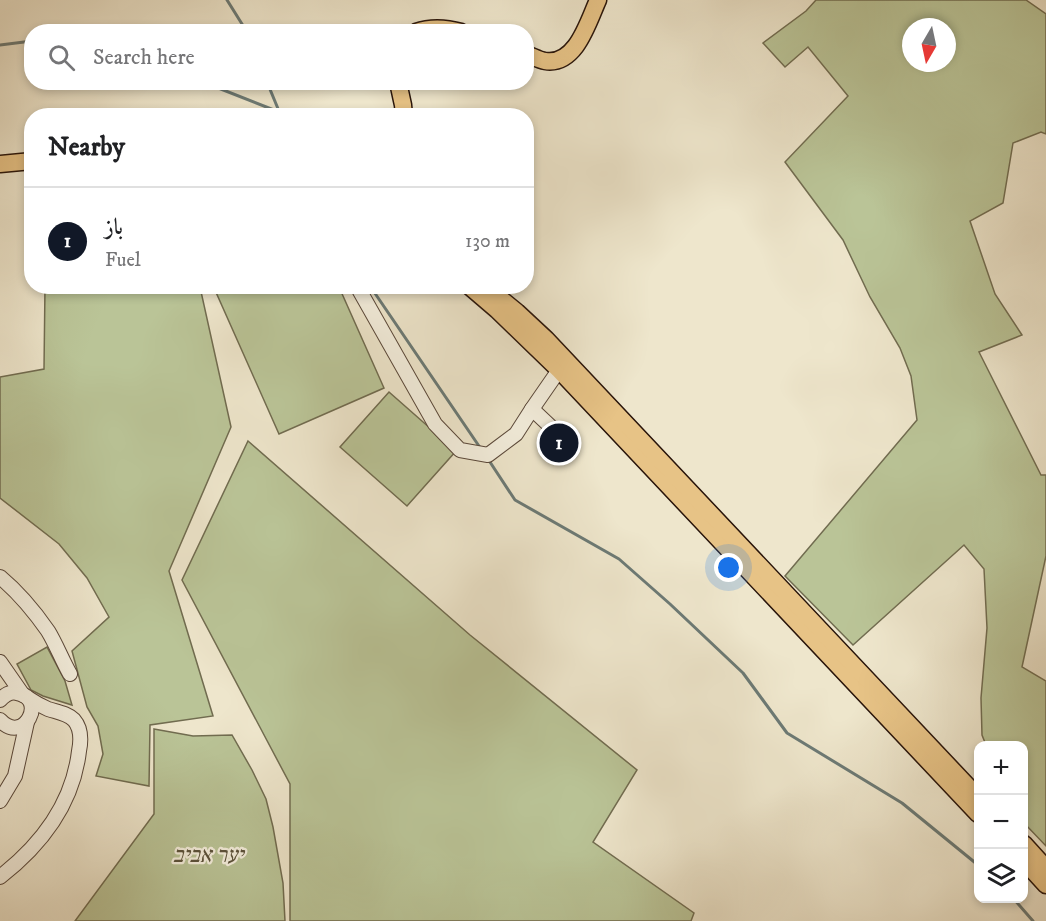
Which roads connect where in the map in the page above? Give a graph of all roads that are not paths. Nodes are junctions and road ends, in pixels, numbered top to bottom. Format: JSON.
{"nodes":[{"id":1,"x":598,"y":0,"type":"edge"},
{"id":2,"x":534,"y":57,"type":"edge"},
{"id":3,"x":400,"y":90,"type":"edge"},
{"id":4,"x":403,"y":108,"type":"edge"},
{"id":5,"x":24,"y":162,"type":"edge"},
{"id":6,"x":0,"y":164,"type":"edge"},
{"id":7,"x":362,"y":294,"type":"edge"},
{"id":8,"x":479,"y":294,"type":"edge"},
{"id":9,"x":496,"y":294,"type":"edge"},
{"id":10,"x":559,"y":353,"type":"junction"},
{"id":11,"x":559,"y":370,"type":"junction"},
{"id":12,"x":532,"y":409,"type":"junction"},
{"id":13,"x":550,"y":426,"type":"dead end"},
{"id":14,"x":0,"y":577,"type":"edge"},
{"id":15,"x":0,"y":662,"type":"edge"},
{"id":16,"x":70,"y":674,"type":"dead end"},
{"id":17,"x":25,"y":697,"type":"junction"},
{"id":18,"x":0,"y":699,"type":"edge"},
{"id":19,"x":63,"y":713,"type":"junction"},
{"id":20,"x":29,"y":720,"type":"junction"},
{"id":21,"x":3,"y":722,"type":"edge"},
{"id":22,"x":19,"y":759,"type":"junction"},
{"id":23,"x":977,"y":795,"type":"edge"},
{"id":24,"x":0,"y":801,"type":"edge"},
{"id":25,"x":974,"y":810,"type":"edge"},
{"id":26,"x":1028,"y":849,"type":"edge"},
{"id":27,"x":1028,"y":866,"type":"edge"},
{"id":28,"x":1046,"y":868,"type":"edge"},
{"id":29,"x":0,"y":877,"type":"edge"},
{"id":30,"x":1046,"y":885,"type":"edge"}],
"edges":[{"from":1,"to":2,"type":"main road"},
{"from":3,"to":4,"type":"main road"},
{"from":5,"to":6,"type":"main road"},
{"from":7,"to":12,"type":"street"},
{"from":8,"to":11,"type":"main road"},
{"from":9,"to":10,"type":"main road"},
{"from":10,"to":11,"type":"street"},
{"from":10,"to":23,"type":"main road"},
{"from":11,"to":12,"type":"street"},
{"from":11,"to":25,"type":"main road"},
{"from":12,"to":13,"type":"street"},
{"from":14,"to":16,"type":"street"},
{"from":15,"to":17,"type":"street"},
{"from":15,"to":18,"type":"street"},
{"from":17,"to":18,"type":"street"},
{"from":17,"to":19,"type":"street"},
{"from":17,"to":20,"type":"street"},
{"from":19,"to":20,"type":"street"},
{"from":19,"to":29,"type":"street"},
{"from":20,"to":21,"type":"street"},
{"from":20,"to":22,"type":"street"},
{"from":21,"to":22,"type":"street"},
{"from":22,"to":24,"type":"street"},
{"from":26,"to":28,"type":"main road"},
{"from":27,"to":30,"type":"main road"}]}
